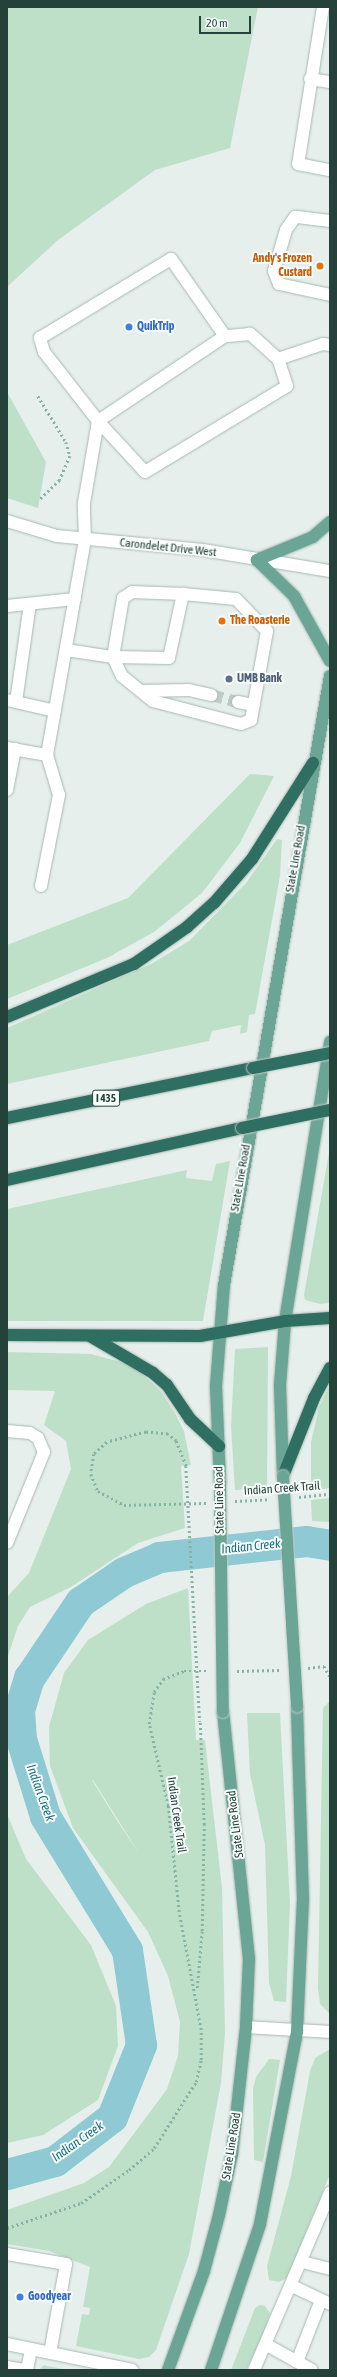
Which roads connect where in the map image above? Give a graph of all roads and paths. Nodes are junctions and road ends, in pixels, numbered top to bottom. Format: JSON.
{"nodes":[{"id":1,"x":323,"y":7,"type":"edge"},
{"id":2,"x":310,"y":79,"type":"junction"},
{"id":3,"x":330,"y":82,"type":"edge"},
{"id":4,"x":330,"y":170,"type":"edge"},
{"id":5,"x":330,"y":221,"type":"edge"},
{"id":6,"x":281,"y":251,"type":"junction"},
{"id":7,"x":330,"y":289,"type":"edge"},
{"id":8,"x":330,"y":295,"type":"edge"},
{"id":9,"x":225,"y":336,"type":"junction"},
{"id":10,"x":330,"y":345,"type":"edge"},
{"id":11,"x":278,"y":360,"type":"junction"},
{"id":12,"x":38,"y":396,"type":"dead end"},
{"id":13,"x":98,"y":420,"type":"junction"},
{"id":14,"x":40,"y":499,"type":"dead end"},
{"id":15,"x":7,"y":521,"type":"edge"},
{"id":16,"x":330,"y":522,"type":"edge"},
{"id":17,"x":85,"y":540,"type":"junction"},
{"id":18,"x":257,"y":560,"type":"junction"},
{"id":19,"x":330,"y":571,"type":"edge"},
{"id":20,"x":183,"y":594,"type":"junction"},
{"id":21,"x":75,"y":599,"type":"junction"},
{"id":22,"x":30,"y":604,"type":"junction"},
{"id":23,"x":7,"y":606,"type":"edge"},
{"id":24,"x":66,"y":650,"type":"junction"},
{"id":25,"x":113,"y":658,"type":"junction"},
{"id":26,"x":330,"y":662,"type":"edge"},
{"id":27,"x":330,"y":676,"type":"edge"},
{"id":28,"x":141,"y":691,"type":"junction"},
{"id":29,"x":211,"y":695,"type":"tunnel mouth"},
{"id":30,"x":12,"y":701,"type":"edge"},
{"id":31,"x":238,"y":702,"type":"tunnel mouth"},
{"id":32,"x":254,"y":705,"type":"junction"},
{"id":33,"x":55,"y":711,"type":"junction"},
{"id":34,"x":11,"y":748,"type":"edge"},
{"id":35,"x":47,"y":755,"type":"junction"},
{"id":36,"x":313,"y":763,"type":"junction"},
{"id":37,"x":7,"y":790,"type":"edge"},
{"id":38,"x":41,"y":886,"type":"dead end"},
{"id":39,"x":7,"y":1017,"type":"edge"},
{"id":40,"x":330,"y":1042,"type":"edge"},
{"id":41,"x":330,"y":1053,"type":"edge"},
{"id":42,"x":330,"y":1110,"type":"edge"},
{"id":43,"x":7,"y":1118,"type":"edge"},
{"id":44,"x":7,"y":1180,"type":"edge"},
{"id":45,"x":330,"y":1318,"type":"edge"},
{"id":46,"x":285,"y":1321,"type":"junction"},
{"id":47,"x":219,"y":1333,"type":"junction"},
{"id":48,"x":7,"y":1335,"type":"edge"},
{"id":49,"x":89,"y":1335,"type":"junction"},
{"id":50,"x":330,"y":1368,"type":"edge"},
{"id":51,"x":7,"y":1430,"type":"edge"},
{"id":52,"x":219,"y":1446,"type":"junction"},
{"id":53,"x":283,"y":1476,"type":"junction"},
{"id":54,"x":330,"y":1494,"type":"edge"},
{"id":55,"x":294,"y":1497,"type":"dead end"},
{"id":56,"x":278,"y":1498,"type":"dead end"},
{"id":57,"x":233,"y":1502,"type":"dead end"},
{"id":58,"x":210,"y":1503,"type":"dead end"},
{"id":59,"x":7,"y":1543,"type":"edge"},
{"id":60,"x":300,"y":1669,"type":"dead end"},
{"id":61,"x":285,"y":1670,"type":"dead end"},
{"id":62,"x":215,"y":1671,"type":"dead end"},
{"id":63,"x":230,"y":1671,"type":"dead end"},
{"id":64,"x":330,"y":1676,"type":"edge"},
{"id":65,"x":197,"y":1992,"type":"junction"},
{"id":66,"x":246,"y":2027,"type":"junction"},
{"id":67,"x":297,"y":2031,"type":"junction"},
{"id":68,"x":330,"y":2032,"type":"edge"},
{"id":69,"x":330,"y":2193,"type":"edge"},
{"id":70,"x":7,"y":2228,"type":"edge"},
{"id":71,"x":7,"y":2254,"type":"edge"},
{"id":72,"x":302,"y":2262,"type":"junction"},
{"id":73,"x":330,"y":2269,"type":"edge"},
{"id":74,"x":292,"y":2286,"type":"junction"},
{"id":75,"x":326,"y":2302,"type":"edge"},
{"id":76,"x":7,"y":2344,"type":"edge"},
{"id":77,"x":267,"y":2345,"type":"junction"},
{"id":78,"x":32,"y":2350,"type":"junction"},
{"id":79,"x":50,"y":2353,"type":"junction"},
{"id":80,"x":297,"y":2362,"type":"junction"},
{"id":81,"x":7,"y":2366,"type":"edge"},
{"id":82,"x":26,"y":2370,"type":"edge"},
{"id":83,"x":132,"y":2370,"type":"edge"},
{"id":84,"x":168,"y":2370,"type":"edge"},
{"id":85,"x":211,"y":2370,"type":"edge"},
{"id":86,"x":254,"y":2370,"type":"edge"},
{"id":87,"x":312,"y":2370,"type":"edge"}],
"edges":[{"from":1,"to":2,"type":"street"},
{"from":2,"to":3,"type":"street"},
{"from":2,"to":4,"type":"street"},
{"from":5,"to":6,"type":"street"},
{"from":6,"to":7,"type":"street"},
{"from":6,"to":8,"type":"street"},
{"from":9,"to":11,"type":"street"},
{"from":9,"to":13,"type":"street"},
{"from":9,"to":13,"type":"street"},
{"from":10,"to":11,"type":"street"},
{"from":11,"to":13,"type":"street"},
{"from":12,"to":14,"type":"path"},
{"from":13,"to":17,"type":"street"},
{"from":15,"to":17,"type":"street","name":"Carondelet Drive West"},
{"from":16,"to":18,"type":"main road"},
{"from":17,"to":18,"type":"street","name":"Carondelet Drive West"},
{"from":17,"to":21,"type":"street"},
{"from":18,"to":19,"type":"street","name":"Carondelet Drive West"},
{"from":18,"to":26,"type":"main road"},
{"from":20,"to":25,"type":"street"},
{"from":20,"to":25,"type":"street"},
{"from":20,"to":32,"type":"street"},
{"from":21,"to":22,"type":"street"},
{"from":21,"to":24,"type":"street"},
{"from":22,"to":23,"type":"street"},
{"from":22,"to":30,"type":"street"},
{"from":24,"to":25,"type":"street"},
{"from":24,"to":33,"type":"street"},
{"from":25,"to":28,"type":"street"},
{"from":27,"to":36,"type":"main road","name":"State Line Road"},
{"from":28,"to":29,"type":"street"},
{"from":28,"to":32,"type":"street"},
{"from":30,"to":33,"type":"street"},
{"from":31,"to":32,"type":"street"},
{"from":33,"to":35,"type":"street"},
{"from":34,"to":35,"type":"street"},
{"from":34,"to":37,"type":"street"},
{"from":35,"to":38,"type":"street"},
{"from":36,"to":39,"type":"highway"},
{"from":36,"to":47,"type":"main road","name":"State Line Road"},
{"from":40,"to":46,"type":"main road"},
{"from":41,"to":43,"type":"highway","number":"I 435","bridge":true},
{"from":42,"to":44,"type":"highway","bridge":true},
{"from":45,"to":46,"type":"highway"},
{"from":46,"to":47,"type":"highway"},
{"from":46,"to":53,"type":"main road"},
{"from":47,"to":49,"type":"highway"},
{"from":47,"to":52,"type":"main road","name":"State Line Road"},
{"from":48,"to":49,"type":"highway"},
{"from":49,"to":52,"type":"highway"},
{"from":50,"to":53,"type":"highway"},
{"from":51,"to":59,"type":"street"},
{"from":52,"to":66,"type":"main road","name":"State Line Road","bridge":true},
{"from":53,"to":67,"type":"main road","bridge":true},
{"from":54,"to":55,"type":"path","name":"Indian Creek Trail"},
{"from":56,"to":57,"type":"path","name":"Indian Creek Trail"},
{"from":58,"to":65,"type":"path","name":"Indian Creek Trail","bridge":true},
{"from":60,"to":64,"type":"path"},
{"from":61,"to":63,"type":"path"},
{"from":62,"to":65,"type":"path","name":"Indian Creek Trail"},
{"from":65,"to":70,"type":"path","name":"Indian Creek Trail"},
{"from":66,"to":67,"type":"street"},
{"from":66,"to":84,"type":"main road","name":"State Line Road"},
{"from":67,"to":68,"type":"street"},
{"from":67,"to":85,"type":"main road"},
{"from":69,"to":72,"type":"street"},
{"from":71,"to":79,"type":"street"},
{"from":72,"to":73,"type":"street"},
{"from":72,"to":74,"type":"street"},
{"from":74,"to":75,"type":"street"},
{"from":74,"to":77,"type":"street"},
{"from":75,"to":80,"type":"street"},
{"from":76,"to":78,"type":"street"},
{"from":77,"to":80,"type":"street"},
{"from":77,"to":86,"type":"street"},
{"from":78,"to":79,"type":"street"},
{"from":78,"to":82,"type":"street"},
{"from":79,"to":83,"type":"street"},
{"from":80,"to":87,"type":"street"},
{"from":81,"to":82,"type":"street"}]}
